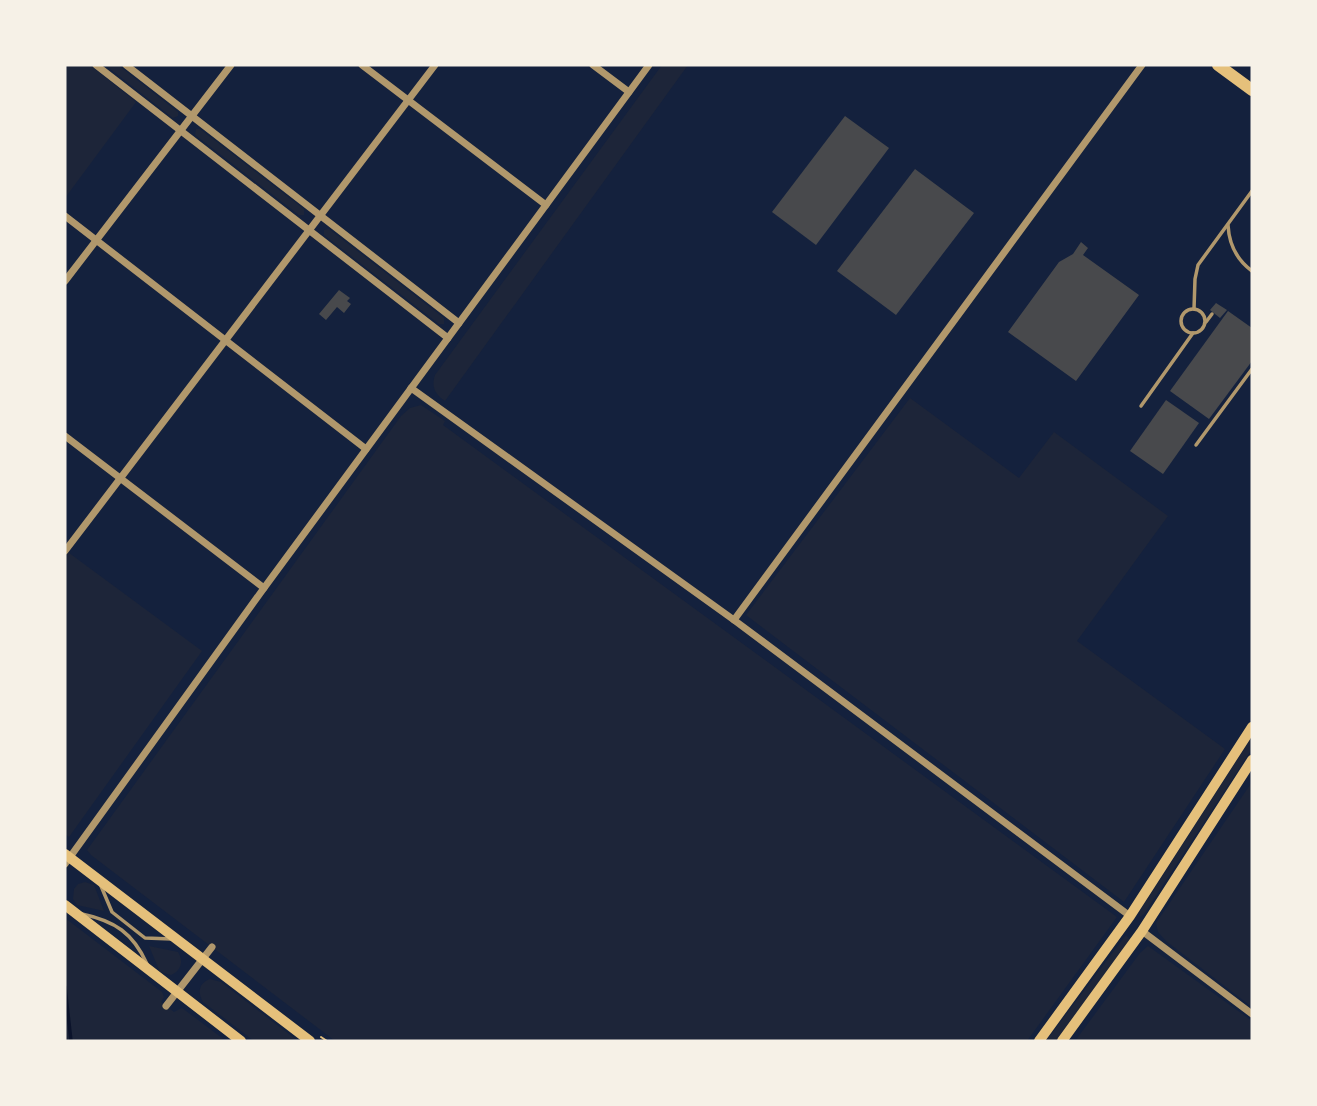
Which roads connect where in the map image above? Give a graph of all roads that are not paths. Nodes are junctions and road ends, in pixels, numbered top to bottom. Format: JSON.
{"nodes":[{"id":1,"x":96,"y":65,"type":"edge"},
{"id":2,"x":126,"y":65,"type":"edge"},
{"id":3,"x":231,"y":65,"type":"edge"},
{"id":4,"x":362,"y":65,"type":"edge"},
{"id":5,"x":435,"y":65,"type":"edge"},
{"id":6,"x":593,"y":65,"type":"edge"},
{"id":7,"x":649,"y":65,"type":"edge"},
{"id":8,"x":1142,"y":65,"type":"edge"},
{"id":9,"x":1218,"y":65,"type":"edge"},
{"id":10,"x":1252,"y":90,"type":"edge"},
{"id":11,"x":629,"y":92,"type":"junction"},
{"id":12,"x":408,"y":100,"type":"junction"},
{"id":13,"x":192,"y":115,"type":"junction"},
{"id":14,"x":180,"y":130,"type":"junction"},
{"id":15,"x":1252,"y":191,"type":"edge"},
{"id":16,"x":546,"y":205,"type":"junction"},
{"id":17,"x":320,"y":215,"type":"junction"},
{"id":18,"x":65,"y":216,"type":"edge"},
{"id":19,"x":1228,"y":224,"type":"junction"},
{"id":20,"x":309,"y":230,"type":"junction"},
{"id":21,"x":96,"y":240,"type":"junction"},
{"id":22,"x":1252,"y":271,"type":"edge"},
{"id":23,"x":65,"y":281,"type":"edge"},
{"id":24,"x":1194,"y":309,"type":"junction"},
{"id":25,"x":1212,"y":314,"type":"dead end"},
{"id":26,"x":459,"y":323,"type":"junction"},
{"id":27,"x":1205,"y":323,"type":"junction"},
{"id":28,"x":1193,"y":333,"type":"junction"},
{"id":29,"x":448,"y":338,"type":"junction"},
{"id":30,"x":225,"y":340,"type":"junction"},
{"id":31,"x":1252,"y":369,"type":"edge"},
{"id":32,"x":411,"y":388,"type":"junction"},
{"id":33,"x":1142,"y":407,"type":"dead end"},
{"id":34,"x":65,"y":436,"type":"edge"},
{"id":35,"x":1196,"y":445,"type":"dead end"},
{"id":36,"x":366,"y":449,"type":"junction"},
{"id":37,"x":120,"y":478,"type":"junction"},
{"id":38,"x":65,"y":551,"type":"edge"},
{"id":39,"x":264,"y":588,"type":"junction"},
{"id":40,"x":734,"y":620,"type":"junction"},
{"id":41,"x":1252,"y":727,"type":"edge"},
{"id":42,"x":1252,"y":760,"type":"edge"},
{"id":43,"x":66,"y":858,"type":"edge"},
{"id":44,"x":99,"y":879,"type":"junction"},
{"id":45,"x":69,"y":908,"type":"edge"},
{"id":46,"x":1128,"y":918,"type":"junction"},
{"id":47,"x":1142,"y":931,"type":"junction"},
{"id":48,"x":177,"y":940,"type":"junction"},
{"id":49,"x":212,"y":947,"type":"dead end"},
{"id":50,"x":203,"y":959,"type":"junction"},
{"id":51,"x":177,"y":992,"type":"junction"},
{"id":52,"x":166,"y":1006,"type":"dead end"},
{"id":53,"x":1252,"y":1014,"type":"edge"},
{"id":54,"x":241,"y":1041,"type":"edge"},
{"id":55,"x":310,"y":1041,"type":"edge"},
{"id":56,"x":1038,"y":1041,"type":"edge"},
{"id":57,"x":1062,"y":1041,"type":"edge"}],
"edges":[{"from":1,"to":14,"type":"street"},
{"from":2,"to":13,"type":"street"},
{"from":3,"to":13,"type":"street"},
{"from":4,"to":12,"type":"street"},
{"from":5,"to":12,"type":"street"},
{"from":6,"to":11,"type":"street"},
{"from":7,"to":11,"type":"street"},
{"from":8,"to":40,"type":"street"},
{"from":9,"to":10,"type":"main road"},
{"from":11,"to":16,"type":"street"},
{"from":12,"to":16,"type":"street"},
{"from":12,"to":17,"type":"street"},
{"from":13,"to":14,"type":"street"},
{"from":13,"to":17,"type":"street"},
{"from":14,"to":20,"type":"street"},
{"from":14,"to":21,"type":"street"},
{"from":15,"to":19,"type":"lane"},
{"from":16,"to":26,"type":"street"},
{"from":17,"to":20,"type":"street"},
{"from":17,"to":26,"type":"street"},
{"from":18,"to":21,"type":"street"},
{"from":19,"to":22,"type":"lane"},
{"from":19,"to":24,"type":"lane"},
{"from":20,"to":29,"type":"street"},
{"from":20,"to":30,"type":"street"},
{"from":21,"to":23,"type":"street"},
{"from":21,"to":30,"type":"street"},
{"from":24,"to":27,"type":"lane"},
{"from":24,"to":28,"type":"lane"},
{"from":25,"to":27,"type":"lane"},
{"from":26,"to":29,"type":"street"},
{"from":27,"to":28,"type":"lane"},
{"from":28,"to":33,"type":"lane"},
{"from":29,"to":32,"type":"street"},
{"from":30,"to":36,"type":"street"},
{"from":30,"to":37,"type":"street"},
{"from":31,"to":35,"type":"lane"},
{"from":32,"to":36,"type":"street"},
{"from":32,"to":40,"type":"street"},
{"from":34,"to":37,"type":"street"},
{"from":36,"to":39,"type":"street"},
{"from":37,"to":38,"type":"street"},
{"from":37,"to":39,"type":"street"},
{"from":39,"to":43,"type":"street"},
{"from":40,"to":46,"type":"street"},
{"from":41,"to":46,"type":"main road"},
{"from":42,"to":47,"type":"main road"},
{"from":43,"to":44,"type":"main road"},
{"from":44,"to":48,"type":"main road"},
{"from":44,"to":48,"type":"lane"},
{"from":45,"to":51,"type":"main road"},
{"from":46,"to":47,"type":"main road"},
{"from":46,"to":56,"type":"main road"},
{"from":47,"to":53,"type":"street"},
{"from":47,"to":57,"type":"main road"},
{"from":48,"to":50,"type":"main road"},
{"from":49,"to":50,"type":"street"},
{"from":50,"to":51,"type":"street"},
{"from":50,"to":55,"type":"main road"},
{"from":51,"to":52,"type":"street"},
{"from":51,"to":54,"type":"main road"}]}
